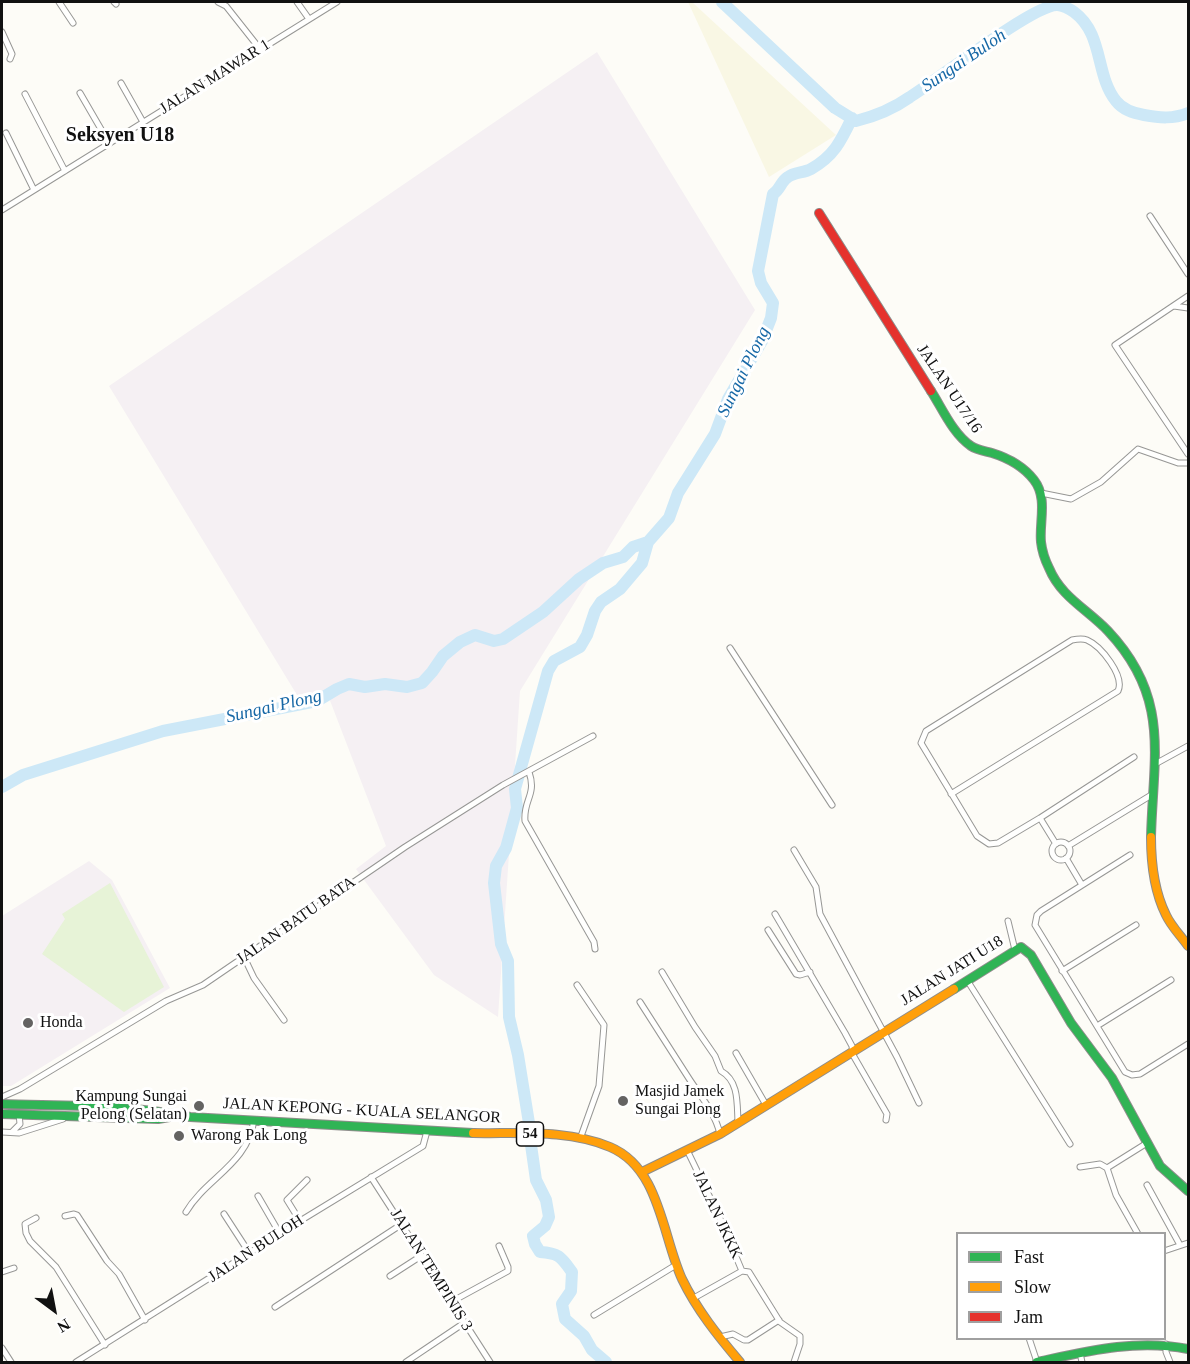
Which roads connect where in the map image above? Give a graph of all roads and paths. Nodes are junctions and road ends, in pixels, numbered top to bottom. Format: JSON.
{"nodes":[{"id":1,"x":59,"y":2,"type":"edge"},
{"id":2,"x":218,"y":2,"type":"edge"},
{"id":3,"x":297,"y":2,"type":"edge"},
{"id":4,"x":337,"y":2,"type":"edge"},
{"id":5,"x":309,"y":19,"type":"junction"},
{"id":6,"x":73,"y":23,"type":"dead end"},
{"id":7,"x":2,"y":32,"type":"edge"},
{"id":8,"x":260,"y":49,"type":"junction"},
{"id":9,"x":10,"y":59,"type":"dead end"},
{"id":10,"x":122,"y":83,"type":"dead end"},
{"id":11,"x":80,"y":93,"type":"dead end"},
{"id":12,"x":25,"y":94,"type":"dead end"},
{"id":13,"x":143,"y":122,"type":"junction"},
{"id":14,"x":6,"y":133,"type":"dead end"},
{"id":15,"x":109,"y":143,"type":"junction"},
{"id":16,"x":64,"y":171,"type":"junction"},
{"id":17,"x":34,"y":189,"type":"junction"},
{"id":18,"x":2,"y":210,"type":"edge"},
{"id":19,"x":819,"y":213,"type":"dead end"},
{"id":20,"x":1150,"y":216,"type":"dead end"},
{"id":21,"x":1188,"y":274,"type":"edge"},
{"id":22,"x":1188,"y":296,"type":"edge"},
{"id":23,"x":1174,"y":306,"type":"junction"},
{"id":24,"x":1188,"y":308,"type":"edge"},
{"id":25,"x":1188,"y":454,"type":"edge"},
{"id":26,"x":1188,"y":463,"type":"edge"},
{"id":27,"x":1041,"y":493,"type":"junction"},
{"id":28,"x":730,"y":648,"type":"dead end"},
{"id":29,"x":592,"y":736,"type":"dead end"},
{"id":30,"x":1188,"y":746,"type":"edge"},
{"id":31,"x":1134,"y":757,"type":"dead end"},
{"id":32,"x":1157,"y":763,"type":"junction"},
{"id":33,"x":529,"y":772,"type":"junction"},
{"id":34,"x":951,"y":794,"type":"junction"},
{"id":35,"x":1153,"y":794,"type":"junction"},
{"id":36,"x":832,"y":805,"type":"dead end"},
{"id":37,"x":1040,"y":818,"type":"junction"},
{"id":38,"x":1056,"y":844,"type":"junction"},
{"id":39,"x":1068,"y":846,"type":"junction"},
{"id":40,"x":794,"y":850,"type":"dead end"},
{"id":41,"x":1130,"y":855,"type":"dead end"},
{"id":42,"x":1066,"y":858,"type":"junction"},
{"id":43,"x":1082,"y":885,"type":"junction"},
{"id":44,"x":774,"y":914,"type":"dead end"},
{"id":45,"x":1008,"y":921,"type":"dead end"},
{"id":46,"x":1136,"y":925,"type":"dead end"},
{"id":47,"x":768,"y":930,"type":"dead end"},
{"id":48,"x":1188,"y":946,"type":"edge"},
{"id":49,"x":595,"y":949,"type":"dead end"},
{"id":50,"x":1015,"y":950,"type":"junction"},
{"id":51,"x":244,"y":957,"type":"junction"},
{"id":52,"x":1062,"y":971,"type":"junction"},
{"id":53,"x":662,"y":972,"type":"dead end"},
{"id":54,"x":810,"y":972,"type":"junction"},
{"id":55,"x":967,"y":980,"type":"junction"},
{"id":56,"x":1171,"y":980,"type":"dead end"},
{"id":57,"x":577,"y":985,"type":"dead end"},
{"id":58,"x":640,"y":1002,"type":"dead end"},
{"id":59,"x":284,"y":1020,"type":"dead end"},
{"id":60,"x":1097,"y":1026,"type":"junction"},
{"id":61,"x":883,"y":1032,"type":"junction"},
{"id":62,"x":1188,"y":1044,"type":"edge"},
{"id":63,"x":853,"y":1051,"type":"junction"},
{"id":64,"x":736,"y":1053,"type":"dead end"},
{"id":65,"x":20,"y":1089,"type":"junction"},
{"id":66,"x":2,"y":1097,"type":"edge"},
{"id":67,"x":919,"y":1103,"type":"dead end"},
{"id":68,"x":2,"y":1104,"type":"edge"},
{"id":69,"x":20,"y":1105,"type":"junction"},
{"id":70,"x":766,"y":1105,"type":"junction"},
{"id":71,"x":2,"y":1114,"type":"edge"},
{"id":72,"x":19,"y":1115,"type":"junction"},
{"id":73,"x":178,"y":1116,"type":"junction"},
{"id":74,"x":71,"y":1117,"type":"junction"},
{"id":75,"x":254,"y":1120,"type":"junction"},
{"id":76,"x":886,"y":1120,"type":"dead end"},
{"id":77,"x":738,"y":1122,"type":"junction"},
{"id":78,"x":427,"y":1130,"type":"junction"},
{"id":79,"x":2,"y":1132,"type":"edge"},
{"id":80,"x":12,"y":1132,"type":"junction"},
{"id":81,"x":720,"y":1134,"type":"junction"},
{"id":82,"x":580,"y":1139,"type":"junction"},
{"id":83,"x":1147,"y":1143,"type":"junction"},
{"id":84,"x":1070,"y":1144,"type":"dead end"},
{"id":85,"x":687,"y":1150,"type":"junction"},
{"id":86,"x":1080,"y":1167,"type":"dead end"},
{"id":87,"x":1107,"y":1168,"type":"junction"},
{"id":88,"x":642,"y":1172,"type":"junction"},
{"id":89,"x":371,"y":1178,"type":"junction"},
{"id":90,"x":307,"y":1180,"type":"dead end"},
{"id":91,"x":1147,"y":1185,"type":"dead end"},
{"id":92,"x":1188,"y":1191,"type":"edge"},
{"id":93,"x":258,"y":1196,"type":"dead end"},
{"id":94,"x":186,"y":1212,"type":"dead end"},
{"id":95,"x":224,"y":1214,"type":"dead end"},
{"id":96,"x":65,"y":1216,"type":"dead end"},
{"id":97,"x":36,"y":1218,"type":"dead end"},
{"id":98,"x":300,"y":1221,"type":"junction"},
{"id":99,"x":402,"y":1224,"type":"junction"},
{"id":100,"x":1137,"y":1232,"type":"edge"},
{"id":101,"x":280,"y":1234,"type":"junction"},
{"id":102,"x":1188,"y":1243,"type":"edge"},
{"id":103,"x":1180,"y":1245,"type":"junction"},
{"id":104,"x":499,"y":1246,"type":"dead end"},
{"id":105,"x":1166,"y":1250,"type":"edge"},
{"id":106,"x":250,"y":1254,"type":"junction"},
{"id":107,"x":421,"y":1256,"type":"junction"},
{"id":108,"x":676,"y":1265,"type":"junction"},
{"id":109,"x":14,"y":1268,"type":"dead end"},
{"id":110,"x":742,"y":1271,"type":"junction"},
{"id":111,"x":2,"y":1272,"type":"edge"},
{"id":112,"x":390,"y":1276,"type":"dead end"},
{"id":113,"x":692,"y":1299,"type":"junction"},
{"id":114,"x":451,"y":1302,"type":"junction"},
{"id":115,"x":275,"y":1307,"type":"dead end"},
{"id":116,"x":594,"y":1315,"type":"dead end"},
{"id":117,"x":145,"y":1320,"type":"junction"},
{"id":118,"x":779,"y":1320,"type":"junction"},
{"id":119,"x":464,"y":1323,"type":"junction"},
{"id":120,"x":718,"y":1338,"type":"junction"},
{"id":121,"x":1030,"y":1340,"type":"edge"},
{"id":122,"x":1166,"y":1344,"type":"junction"},
{"id":123,"x":105,"y":1345,"type":"junction"},
{"id":124,"x":2,"y":1348,"type":"edge"},
{"id":125,"x":1188,"y":1349,"type":"edge"},
{"id":126,"x":1081,"y":1358,"type":"edge"},
{"id":127,"x":11,"y":1362,"type":"edge"},
{"id":128,"x":76,"y":1362,"type":"edge"},
{"id":129,"x":406,"y":1362,"type":"edge"},
{"id":130,"x":490,"y":1362,"type":"edge"},
{"id":131,"x":740,"y":1362,"type":"edge"},
{"id":132,"x":794,"y":1362,"type":"edge"},
{"id":133,"x":1037,"y":1362,"type":"edge"},
{"id":134,"x":1170,"y":1362,"type":"edge"}],
"edges":[{"from":1,"to":6,"type":"street"},
{"from":2,"to":8,"type":"street"},
{"from":3,"to":5,"type":"street"},
{"from":4,"to":5,"type":"street","name":"JALAN MAWAR 1"},
{"from":5,"to":8,"type":"street","name":"JALAN MAWAR 1"},
{"from":7,"to":9,"type":"street"},
{"from":8,"to":13,"type":"street","name":"JALAN MAWAR 1"},
{"from":10,"to":13,"type":"street"},
{"from":11,"to":15,"type":"street"},
{"from":12,"to":16,"type":"street"},
{"from":13,"to":15,"type":"street","name":"JALAN MAWAR 1"},
{"from":14,"to":17,"type":"street"},
{"from":15,"to":16,"type":"street","name":"JALAN MAWAR 1"},
{"from":16,"to":17,"type":"street","name":"JALAN MAWAR 1"},
{"from":17,"to":18,"type":"street","name":"JALAN MAWAR 1"},
{"from":19,"to":27,"type":"main road","name":"JALAN U17/16"},
{"from":20,"to":21,"type":"street"},
{"from":22,"to":23,"type":"street"},
{"from":23,"to":24,"type":"street"},
{"from":23,"to":25,"type":"street"},
{"from":26,"to":27,"type":"street"},
{"from":27,"to":32,"type":"main road"},
{"from":28,"to":36,"type":"street"},
{"from":29,"to":33,"type":"street","name":"JALAN BATU BATA"},
{"from":30,"to":32,"type":"street"},
{"from":31,"to":37,"type":"street"},
{"from":32,"to":35,"type":"main road"},
{"from":33,"to":49,"type":"street"},
{"from":33,"to":51,"type":"street","name":"JALAN BATU BATA"},
{"from":34,"to":34,"type":"street"},
{"from":34,"to":37,"type":"street"},
{"from":35,"to":39,"type":"street"},
{"from":35,"to":48,"type":"main road"},
{"from":37,"to":38,"type":"street"},
{"from":38,"to":39,"type":"street"},
{"from":38,"to":42,"type":"street"},
{"from":39,"to":42,"type":"street"},
{"from":40,"to":61,"type":"street"},
{"from":41,"to":43,"type":"street"},
{"from":42,"to":43,"type":"street"},
{"from":43,"to":52,"type":"street"},
{"from":44,"to":54,"type":"street"},
{"from":45,"to":50,"type":"street"},
{"from":46,"to":52,"type":"street"},
{"from":47,"to":54,"type":"street"},
{"from":50,"to":55,"type":"main road","name":"JALAN JATI U18"},
{"from":50,"to":83,"type":"main road","name":"JALAN JATI U18"},
{"from":51,"to":59,"type":"street"},
{"from":51,"to":65,"type":"street","name":"JALAN BATU BATA"},
{"from":52,"to":60,"type":"street"},
{"from":53,"to":77,"type":"street"},
{"from":54,"to":63,"type":"street"},
{"from":55,"to":61,"type":"main road","name":"JALAN JATI U18"},
{"from":55,"to":84,"type":"street"},
{"from":56,"to":60,"type":"street"},
{"from":57,"to":82,"type":"street"},
{"from":58,"to":81,"type":"street"},
{"from":60,"to":62,"type":"street"},
{"from":61,"to":63,"type":"main road","name":"JALAN JATI U18"},
{"from":61,"to":67,"type":"street"},
{"from":63,"to":70,"type":"main road","name":"JALAN JATI U18"},
{"from":63,"to":76,"type":"street"},
{"from":64,"to":70,"type":"street"},
{"from":65,"to":66,"type":"street","name":"JALAN BATU BATA"},
{"from":65,"to":69,"type":"street"},
{"from":68,"to":69,"type":"main road","name":"JALAN KEPONG - KUALA SELANGOR","number":"54"},
{"from":69,"to":72,"type":"street"},
{"from":69,"to":73,"type":"main road","name":"JALAN KEPONG - KUALA SELANGOR","number":"54"},
{"from":70,"to":77,"type":"main road","name":"JALAN JATI U18"},
{"from":71,"to":72,"type":"main road","name":"JALAN KEPONG - KUALA SELANGOR","number":"54"},
{"from":72,"to":74,"type":"main road","name":"JALAN KEPONG - KUALA SELANGOR","number":"54"},
{"from":72,"to":80,"type":"street"},
{"from":73,"to":74,"type":"main road","name":"JALAN KEPONG - KUALA SELANGOR","number":"54"},
{"from":73,"to":75,"type":"main road","name":"JALAN KEPONG - KUALA SELANGOR","number":"54"},
{"from":74,"to":80,"type":"street"},
{"from":75,"to":78,"type":"main road","name":"JALAN KEPONG - KUALA SELANGOR","number":"54"},
{"from":75,"to":94,"type":"street"},
{"from":77,"to":81,"type":"main road","name":"JALAN JATI U18"},
{"from":78,"to":82,"type":"main road","name":"JALAN KEPONG - KUALA SELANGOR","number":"54"},
{"from":78,"to":89,"type":"street","name":"JALAN BULOH"},
{"from":79,"to":80,"type":"street"},
{"from":81,"to":85,"type":"main road","name":"JALAN JATI U18"},
{"from":82,"to":88,"type":"main road","name":"JALAN KEPONG - KUALA SELANGOR","number":"54"},
{"from":83,"to":87,"type":"street"},
{"from":83,"to":92,"type":"main road","name":"JALAN JATI U18"},
{"from":85,"to":88,"type":"main road","name":"JALAN JATI U18"},
{"from":85,"to":110,"type":"street","name":"JALAN JKKK"},
{"from":86,"to":87,"type":"street"},
{"from":87,"to":100,"type":"street"},
{"from":88,"to":108,"type":"main road","name":"JALAN KEPONG - KUALA SELANGOR","number":"54"},
{"from":89,"to":98,"type":"street","name":"JALAN BULOH"},
{"from":89,"to":99,"type":"street","name":"JALAN TEMPINIS 3"},
{"from":90,"to":98,"type":"street"},
{"from":91,"to":103,"type":"street"},
{"from":93,"to":101,"type":"street"},
{"from":95,"to":106,"type":"street"},
{"from":96,"to":117,"type":"street"},
{"from":97,"to":123,"type":"street"},
{"from":98,"to":101,"type":"street","name":"JALAN BULOH"},
{"from":99,"to":107,"type":"street","name":"JALAN TEMPINIS 3"},
{"from":99,"to":115,"type":"street"},
{"from":101,"to":106,"type":"street","name":"JALAN BULOH"},
{"from":102,"to":103,"type":"street"},
{"from":103,"to":105,"type":"street"},
{"from":104,"to":114,"type":"street"},
{"from":106,"to":117,"type":"street","name":"JALAN BULOH"},
{"from":107,"to":112,"type":"street"},
{"from":107,"to":114,"type":"street","name":"JALAN TEMPINIS 3"},
{"from":108,"to":113,"type":"main road","name":"JALAN KEPONG - KUALA SELANGOR","number":"54"},
{"from":108,"to":116,"type":"street"},
{"from":109,"to":111,"type":"street"},
{"from":110,"to":113,"type":"street"},
{"from":110,"to":118,"type":"street","name":"JALAN JKKK"},
{"from":113,"to":120,"type":"main road","name":"JALAN KEPONG - KUALA SELANGOR","number":"54"},
{"from":114,"to":119,"type":"street","name":"JALAN TEMPINIS 3"},
{"from":117,"to":123,"type":"street","name":"JALAN BULOH"},
{"from":118,"to":120,"type":"street"},
{"from":118,"to":132,"type":"street","name":"JALAN JKKK"},
{"from":119,"to":129,"type":"street"},
{"from":119,"to":130,"type":"street","name":"JALAN TEMPINIS 3"},
{"from":120,"to":131,"type":"main road","name":"JALAN KEPONG - KUALA SELANGOR","number":"54"},
{"from":121,"to":133,"type":"street"},
{"from":122,"to":125,"type":"main road"},
{"from":122,"to":126,"type":"main road"},
{"from":122,"to":134,"type":"street"},
{"from":123,"to":128,"type":"street","name":"JALAN BULOH"},
{"from":124,"to":127,"type":"street"},
{"from":126,"to":133,"type":"main road"}]}
